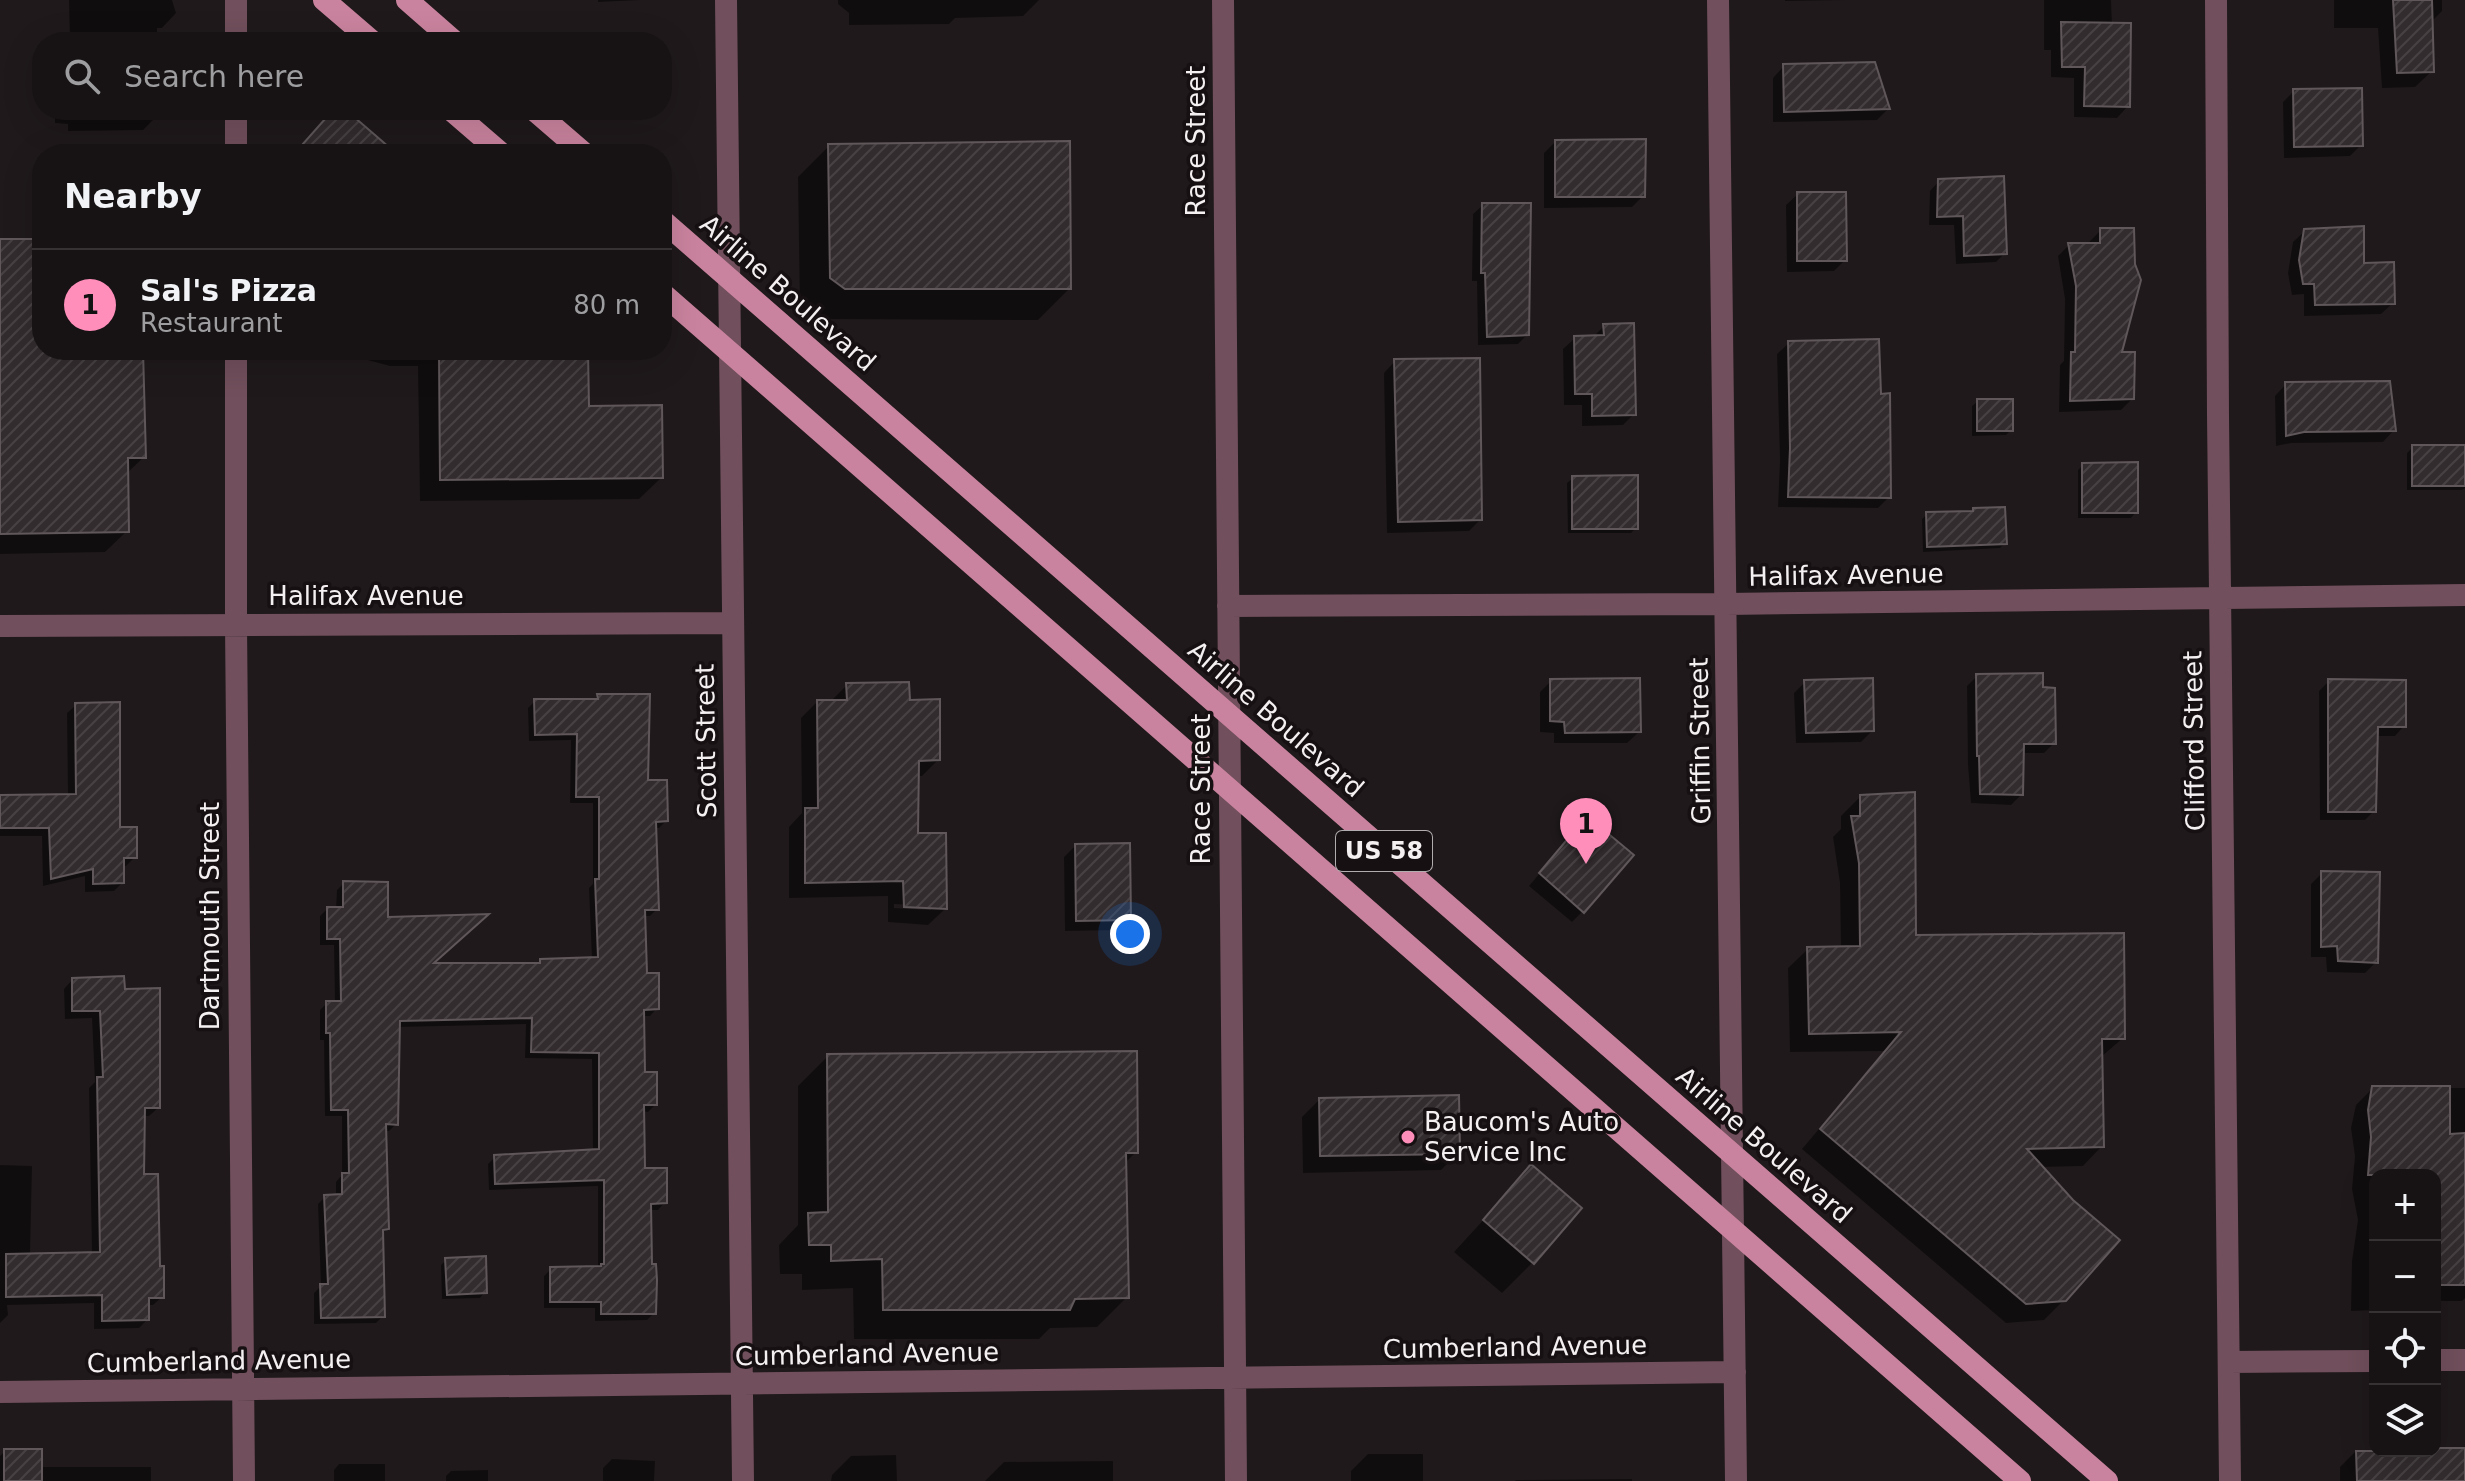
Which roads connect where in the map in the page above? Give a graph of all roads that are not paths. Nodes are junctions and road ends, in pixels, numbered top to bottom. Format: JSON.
{"nodes":[{"id":1,"x":236,"y":0,"type":"edge"},
{"id":2,"x":324,"y":0,"type":"edge"},
{"id":3,"x":407,"y":0,"type":"edge"},
{"id":4,"x":726,"y":0,"type":"edge"},
{"id":5,"x":1223,"y":0,"type":"edge"},
{"id":6,"x":1718,"y":0,"type":"edge"},
{"id":7,"x":2216,"y":0,"type":"edge"},
{"id":8,"x":236,"y":32,"type":"edge"},
{"id":9,"x":361,"y":32,"type":"edge"},
{"id":10,"x":444,"y":32,"type":"edge"},
{"id":11,"x":236,"y":120,"type":"edge"},
{"id":12,"x":463,"y":120,"type":"edge"},
{"id":13,"x":546,"y":120,"type":"edge"},
{"id":14,"x":236,"y":144,"type":"edge"},
{"id":15,"x":490,"y":144,"type":"edge"},
{"id":16,"x":573,"y":144,"type":"edge"},
{"id":17,"x":672,"y":229,"type":"edge"},
{"id":18,"x":728,"y":277,"type":"junction"},
{"id":19,"x":672,"y":302,"type":"edge"},
{"id":20,"x":728,"y":351,"type":"junction"},
{"id":21,"x":236,"y":360,"type":"edge"},
{"id":22,"x":2465,"y":595,"type":"edge"},
{"id":23,"x":2220,"y":598,"type":"junction"},
{"id":24,"x":1726,"y":604,"type":"junction"},
{"id":25,"x":1228,"y":606,"type":"junction"},
{"id":26,"x":732,"y":623,"type":"junction"},
{"id":27,"x":236,"y":624,"type":"junction"},
{"id":28,"x":0,"y":626,"type":"edge"},
{"id":29,"x":1228,"y":715,"type":"junction"},
{"id":30,"x":1228,"y":789,"type":"junction"},
{"id":31,"x":1733,"y":1155,"type":"junction"},
{"id":32,"x":1734,"y":1231,"type":"junction"},
{"id":33,"x":2441,"y":1360,"type":"edge"},
{"id":34,"x":2465,"y":1360,"type":"edge"},
{"id":35,"x":2369,"y":1361,"type":"edge"},
{"id":36,"x":2229,"y":1362,"type":"junction"},
{"id":37,"x":1735,"y":1372,"type":"junction"},
{"id":38,"x":1234,"y":1379,"type":"junction"},
{"id":39,"x":742,"y":1384,"type":"junction"},
{"id":40,"x":242,"y":1389,"type":"junction"},
{"id":41,"x":0,"y":1392,"type":"edge"},
{"id":42,"x":244,"y":1481,"type":"edge"},
{"id":43,"x":743,"y":1481,"type":"edge"},
{"id":44,"x":1236,"y":1481,"type":"edge"},
{"id":45,"x":1736,"y":1481,"type":"edge"},
{"id":46,"x":2020,"y":1481,"type":"edge"},
{"id":47,"x":2107,"y":1481,"type":"edge"},
{"id":48,"x":2230,"y":1481,"type":"edge"}],
"edges":[{"from":1,"to":8,"type":"street"},
{"from":2,"to":9,"type":"main road"},
{"from":3,"to":10,"type":"main road"},
{"from":4,"to":18,"type":"street","name":"Scott Street"},
{"from":5,"to":25,"type":"street","name":"Race Street"},
{"from":6,"to":24,"type":"street","name":"Griffin Street"},
{"from":7,"to":23,"type":"street","name":"Clifford Street"},
{"from":11,"to":14,"type":"street"},
{"from":12,"to":15,"type":"main road"},
{"from":13,"to":16,"type":"main road"},
{"from":17,"to":18,"type":"main road","name":"Airline Boulevard","number":"US 58"},
{"from":18,"to":20,"type":"street","name":"Scott Street"},
{"from":18,"to":29,"type":"main road","name":"Airline Boulevard","number":"US 58"},
{"from":19,"to":20,"type":"main road","number":"US 58"},
{"from":20,"to":26,"type":"street","name":"Scott Street"},
{"from":20,"to":30,"type":"main road","number":"US 58"},
{"from":21,"to":27,"type":"street","name":"Dartmouth Street"},
{"from":22,"to":23,"type":"street","name":"Halifax Avenue"},
{"from":23,"to":24,"type":"street","name":"Halifax Avenue"},
{"from":23,"to":36,"type":"street","name":"Clifford Street"},
{"from":24,"to":25,"type":"street","name":"Halifax Avenue"},
{"from":24,"to":31,"type":"street","name":"Griffin Street"},
{"from":25,"to":29,"type":"street","name":"Race Street"},
{"from":26,"to":27,"type":"street","name":"Halifax Avenue"},
{"from":26,"to":39,"type":"street","name":"Scott Street"},
{"from":27,"to":28,"type":"street","name":"Halifax Avenue"},
{"from":27,"to":40,"type":"street","name":"Dartmouth Street"},
{"from":29,"to":30,"type":"street","name":"Race Street"},
{"from":29,"to":31,"type":"main road","name":"Airline Boulevard","number":"US 58"},
{"from":30,"to":32,"type":"main road","number":"US 58"},
{"from":30,"to":38,"type":"street","name":"Race Street"},
{"from":31,"to":32,"type":"street","name":"Griffin Street"},
{"from":31,"to":47,"type":"main road","name":"Airline Boulevard","number":"US 58"},
{"from":32,"to":37,"type":"street","name":"Griffin Street"},
{"from":32,"to":46,"type":"main road","number":"US 58"},
{"from":33,"to":34,"type":"street"},
{"from":35,"to":36,"type":"street"},
{"from":36,"to":48,"type":"street","name":"Clifford Street"},
{"from":37,"to":38,"type":"street","name":"Cumberland Avenue"},
{"from":37,"to":45,"type":"street","name":"Griffin Street"},
{"from":38,"to":39,"type":"street","name":"Cumberland Avenue"},
{"from":38,"to":44,"type":"street","name":"Race Street"},
{"from":39,"to":40,"type":"street","name":"Cumberland Avenue"},
{"from":39,"to":43,"type":"street","name":"Scott Street"},
{"from":40,"to":41,"type":"street","name":"Cumberland Avenue"},
{"from":40,"to":42,"type":"street","name":"Dartmouth Street"}]}
